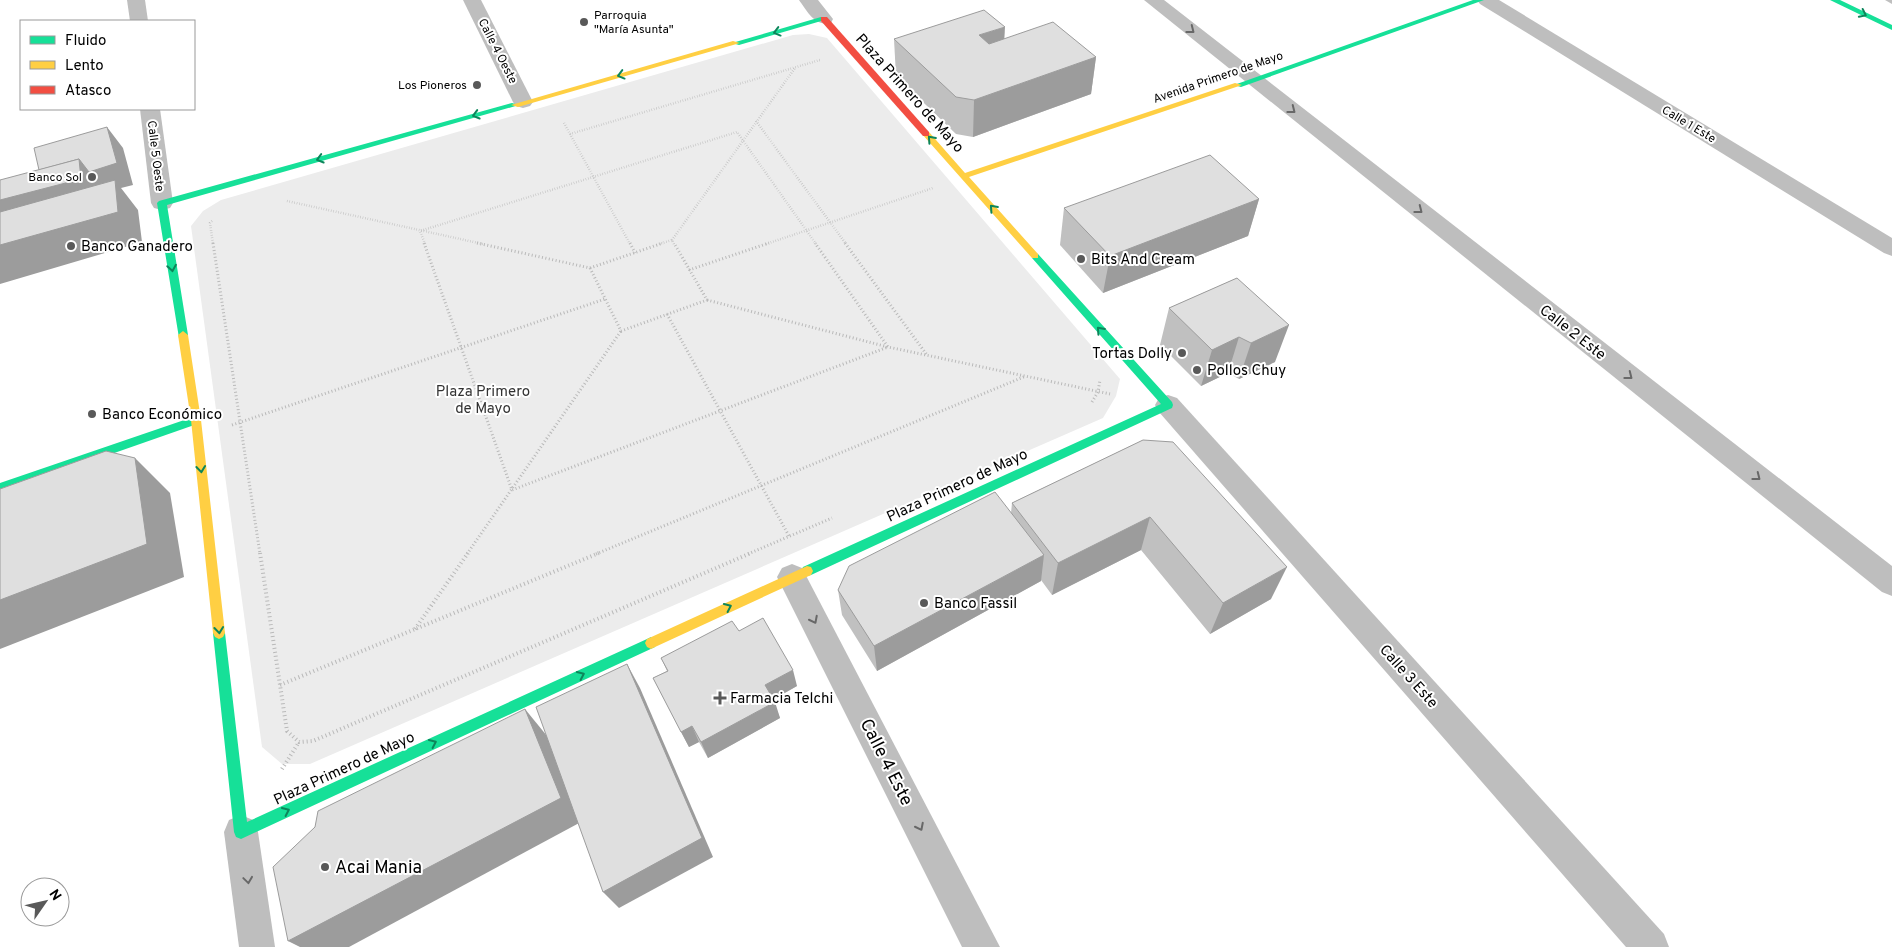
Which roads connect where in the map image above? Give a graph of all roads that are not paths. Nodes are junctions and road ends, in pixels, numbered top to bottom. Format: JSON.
{"nodes":[{"id":1,"x":136,"y":0,"type":"edge"},
{"id":2,"x":472,"y":0,"type":"edge"},
{"id":3,"x":808,"y":0,"type":"edge"},
{"id":4,"x":1153,"y":0,"type":"edge"},
{"id":5,"x":1480,"y":0,"type":"edge"},
{"id":6,"x":1486,"y":0,"type":"edge"},
{"id":7,"x":1834,"y":0,"type":"edge"},
{"id":8,"x":824,"y":19,"type":"junction"},
{"id":9,"x":139,"y":20,"type":"edge"},
{"id":10,"x":1892,"y":28,"type":"edge"},
{"id":11,"x":1253,"y":80,"type":"junction"},
{"id":12,"x":523,"y":102,"type":"junction"},
{"id":13,"x":150,"y":110,"type":"edge"},
{"id":14,"x":964,"y":176,"type":"junction"},
{"id":15,"x":162,"y":203,"type":"junction"},
{"id":16,"x":1892,"y":248,"type":"edge"},
{"id":17,"x":1168,"y":406,"type":"junction"},
{"id":18,"x":196,"y":420,"type":"junction"},
{"id":19,"x":0,"y":488,"type":"edge"},
{"id":20,"x":792,"y":577,"type":"junction"},
{"id":21,"x":1892,"y":584,"type":"edge"},
{"id":22,"x":241,"y":832,"type":"junction"},
{"id":23,"x":257,"y":947,"type":"edge"},
{"id":24,"x":982,"y":947,"type":"edge"},
{"id":25,"x":1651,"y":947,"type":"edge"}],
"edges":[{"from":1,"to":9,"type":"street"},
{"from":2,"to":12,"type":"street","name":"Calle 4 Oeste"},
{"from":3,"to":8,"type":"street"},
{"from":4,"to":11,"type":"street","name":"Calle 2 Este","one_way":true},
{"from":5,"to":11,"type":"street","name":"Avenida Primero de Mayo"},
{"from":6,"to":16,"type":"street","name":"Calle 1 Este"},
{"from":7,"to":10,"type":"street","one_way":true},
{"from":8,"to":12,"type":"street","one_way":true},
{"from":14,"to":8,"type":"street","name":"Plaza Primero de Mayo","one_way":true},
{"from":11,"to":14,"type":"street","name":"Avenida Primero de Mayo"},
{"from":11,"to":21,"type":"street","name":"Calle 2 Este","one_way":true},
{"from":12,"to":15,"type":"street","one_way":true},
{"from":13,"to":15,"type":"street","name":"Calle 5 Oeste"},
{"from":17,"to":14,"type":"street","name":"Plaza Primero de Mayo","one_way":true},
{"from":15,"to":18,"type":"street","one_way":true},
{"from":17,"to":20,"type":"street","name":"Plaza Primero de Mayo"},
{"from":17,"to":25,"type":"street","name":"Calle 3 Este"},
{"from":18,"to":19,"type":"street"},
{"from":18,"to":22,"type":"street","one_way":true},
{"from":22,"to":20,"type":"street","name":"Plaza Primero de Mayo","one_way":true},
{"from":20,"to":24,"type":"street","name":"Calle 4 Este","one_way":true},
{"from":22,"to":23,"type":"street","one_way":true}]}
